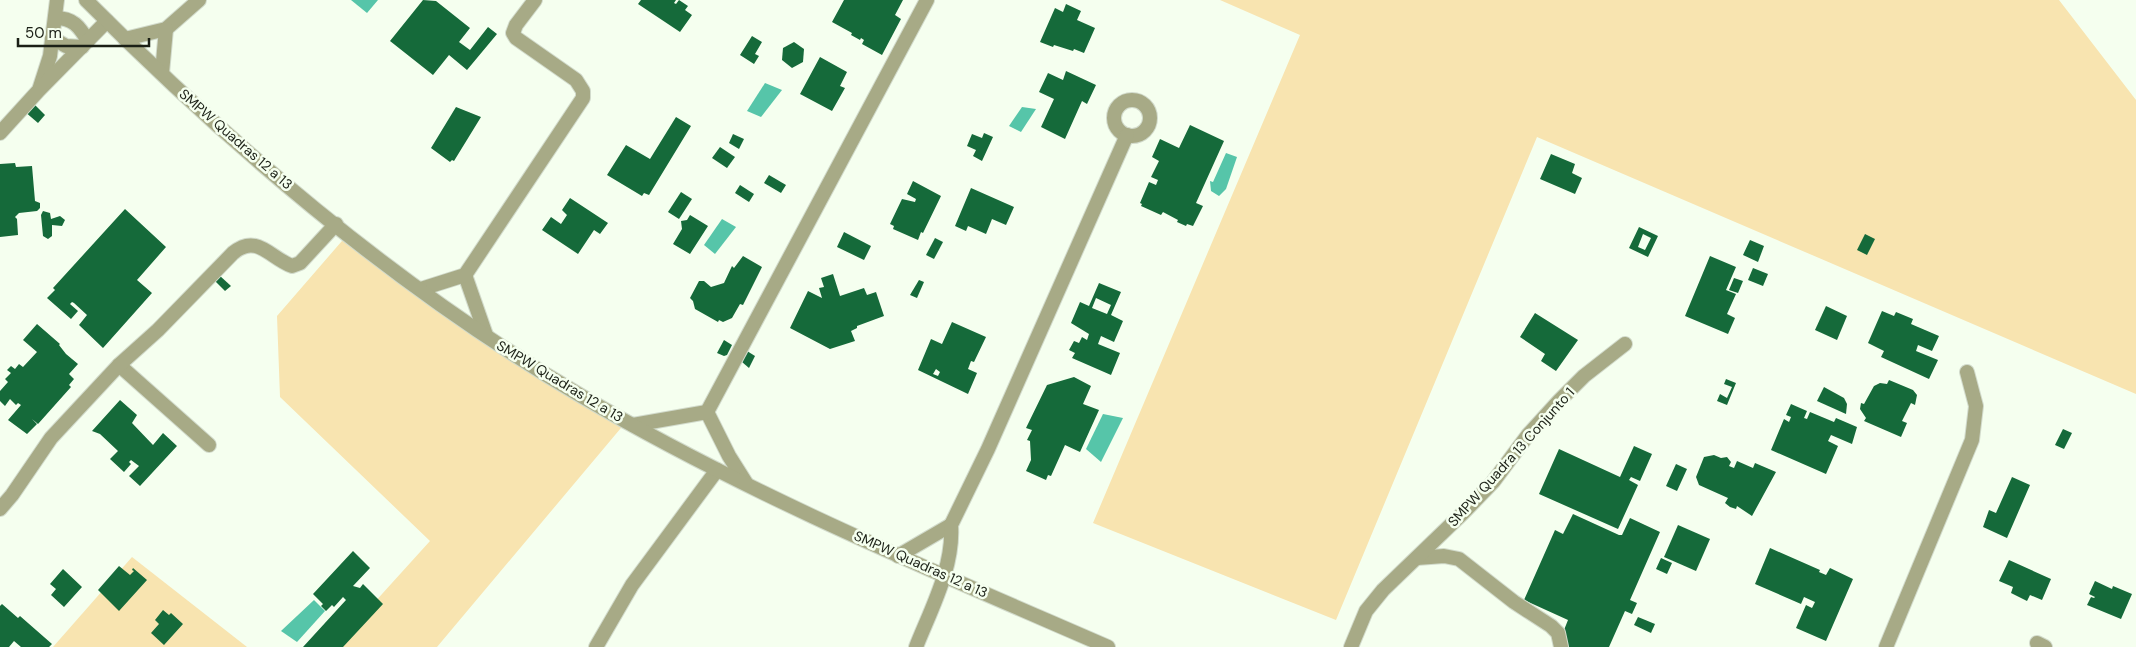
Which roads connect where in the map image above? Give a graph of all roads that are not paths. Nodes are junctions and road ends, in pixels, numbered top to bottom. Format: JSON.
{"nodes":[{"id":1,"x":57,"y":0,"type":"edge"},
{"id":2,"x":86,"y":0,"type":"edge"},
{"id":3,"x":199,"y":0,"type":"edge"},
{"id":4,"x":535,"y":0,"type":"edge"},
{"id":5,"x":926,"y":0,"type":"edge"},
{"id":6,"x":55,"y":18,"type":"junction"},
{"id":7,"x":107,"y":21,"type":"junction"},
{"id":8,"x":166,"y":30,"type":"junction"},
{"id":9,"x":52,"y":38,"type":"junction"},
{"id":10,"x":125,"y":39,"type":"junction"},
{"id":11,"x":85,"y":44,"type":"junction"},
{"id":12,"x":162,"y":73,"type":"junction"},
{"id":13,"x":39,"y":90,"type":"junction"},
{"id":14,"x":0,"y":133,"type":"edge"},
{"id":15,"x":1127,"y":135,"type":"dead end"},
{"id":16,"x":336,"y":224,"type":"junction"},
{"id":17,"x":465,"y":275,"type":"junction"},
{"id":18,"x":421,"y":289,"type":"junction"},
{"id":19,"x":486,"y":335,"type":"junction"},
{"id":20,"x":1625,"y":344,"type":"dead end"},
{"id":21,"x":119,"y":365,"type":"junction"},
{"id":22,"x":1967,"y":372,"type":"dead end"},
{"id":23,"x":707,"y":412,"type":"junction"},
{"id":24,"x":633,"y":425,"type":"junction"},
{"id":25,"x":209,"y":444,"type":"dead end"},
{"id":26,"x":717,"y":470,"type":"junction"},
{"id":27,"x":746,"y":483,"type":"junction"},
{"id":28,"x":0,"y":509,"type":"edge"},
{"id":29,"x":951,"y":525,"type":"junction"},
{"id":30,"x":898,"y":556,"type":"junction"},
{"id":31,"x":1417,"y":558,"type":"junction"},
{"id":32,"x":944,"y":576,"type":"junction"},
{"id":33,"x":596,"y":647,"type":"edge"},
{"id":34,"x":916,"y":647,"type":"edge"},
{"id":35,"x":1108,"y":647,"type":"edge"},
{"id":36,"x":1350,"y":647,"type":"edge"},
{"id":37,"x":1561,"y":647,"type":"edge"},
{"id":38,"x":1886,"y":647,"type":"edge"}],
"edges":[{"from":1,"to":6,"type":"street"},
{"from":2,"to":7,"type":"street","name":"SMPW Quadras 12 a 13"},
{"from":3,"to":8,"type":"street"},
{"from":4,"to":17,"type":"street"},
{"from":5,"to":23,"type":"street"},
{"from":6,"to":9,"type":"street"},
{"from":6,"to":11,"type":"street"},
{"from":7,"to":10,"type":"street","name":"SMPW Quadras 12 a 13"},
{"from":7,"to":11,"type":"street"},
{"from":8,"to":10,"type":"street"},
{"from":8,"to":12,"type":"street"},
{"from":9,"to":11,"type":"street"},
{"from":9,"to":13,"type":"street"},
{"from":10,"to":12,"type":"street","name":"SMPW Quadras 12 a 13"},
{"from":11,"to":13,"type":"street"},
{"from":12,"to":16,"type":"street","name":"SMPW Quadras 12 a 13"},
{"from":13,"to":14,"type":"street"},
{"from":15,"to":29,"type":"street"},
{"from":16,"to":18,"type":"street","name":"SMPW Quadras 12 a 13"},
{"from":16,"to":21,"type":"street"},
{"from":17,"to":18,"type":"street"},
{"from":17,"to":19,"type":"street"},
{"from":18,"to":19,"type":"street","name":"SMPW Quadras 12 a 13"},
{"from":19,"to":24,"type":"street","name":"SMPW Quadras 12 a 13"},
{"from":20,"to":31,"type":"street","name":"SMPW Quadra 13 Conjunto 1"},
{"from":21,"to":25,"type":"street"},
{"from":21,"to":28,"type":"street"},
{"from":22,"to":38,"type":"street"},
{"from":23,"to":24,"type":"street"},
{"from":23,"to":27,"type":"street"},
{"from":24,"to":26,"type":"street","name":"SMPW Quadras 12 a 13"},
{"from":26,"to":27,"type":"street","name":"SMPW Quadras 12 a 13"},
{"from":26,"to":33,"type":"street"},
{"from":27,"to":30,"type":"street","name":"SMPW Quadras 12 a 13"},
{"from":29,"to":30,"type":"street"},
{"from":29,"to":32,"type":"street"},
{"from":30,"to":32,"type":"street","name":"SMPW Quadras 12 a 13"},
{"from":31,"to":36,"type":"street","name":"SMPW Quadra 13 Conjunto 1"},
{"from":31,"to":37,"type":"street"},
{"from":32,"to":34,"type":"street"},
{"from":32,"to":35,"type":"street","name":"SMPW Quadras 12 a 13"}]}
